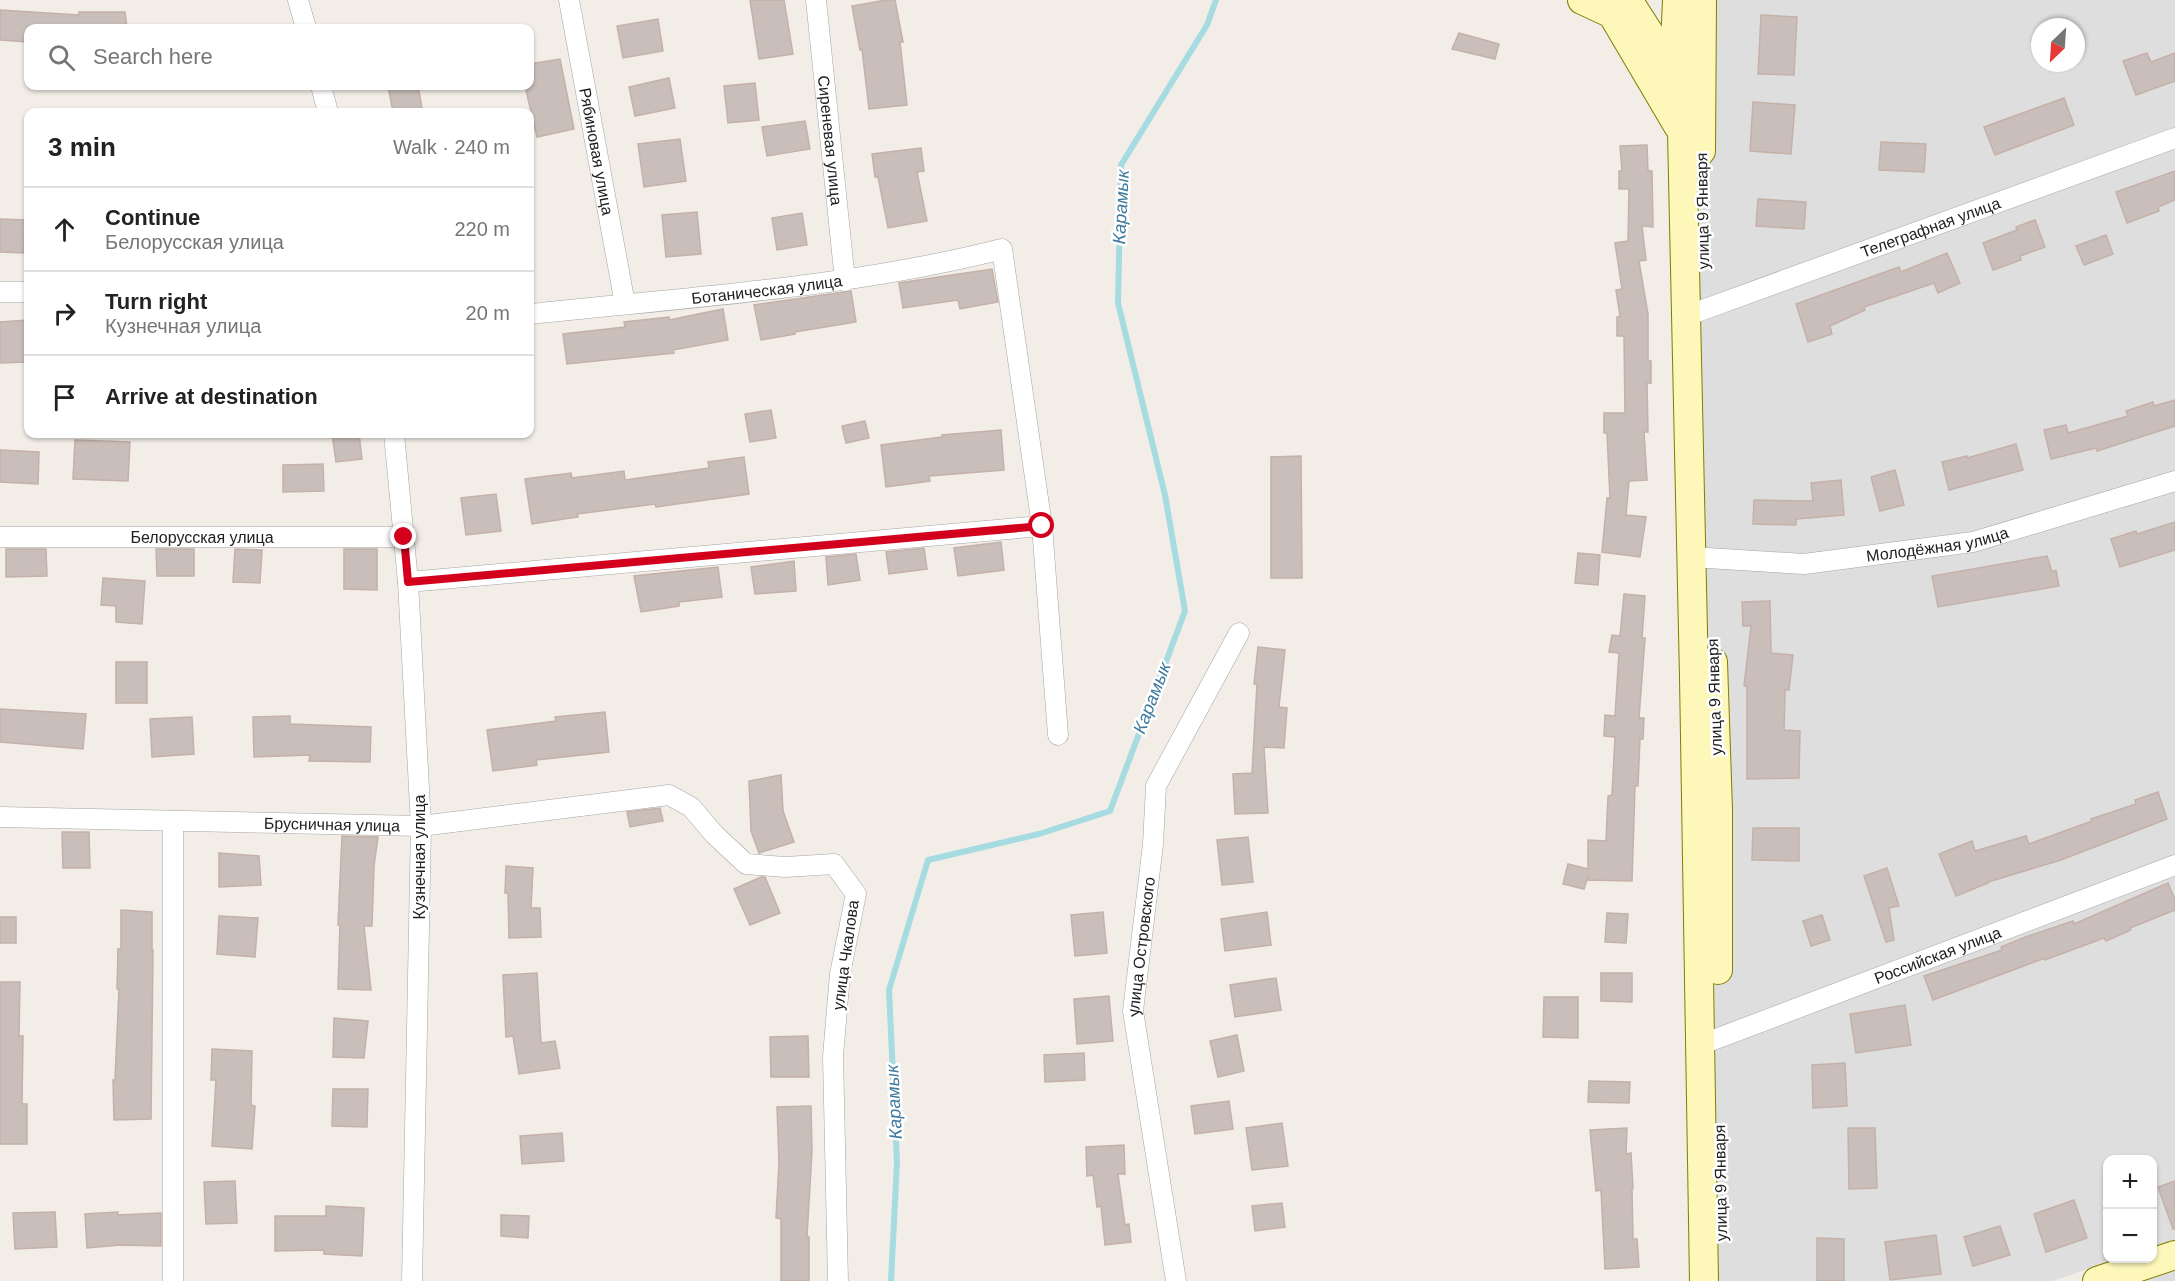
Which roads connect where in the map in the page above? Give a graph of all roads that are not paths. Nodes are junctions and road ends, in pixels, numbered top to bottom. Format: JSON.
{"nodes":[{"id":1,"x":298,"y":0,"type":"edge"},
{"id":2,"x":569,"y":0,"type":"edge"},
{"id":3,"x":816,"y":0,"type":"edge"},
{"id":4,"x":1582,"y":0,"type":"edge"},
{"id":5,"x":1628,"y":0,"type":"edge"},
{"id":6,"x":1677,"y":0,"type":"edge"},
{"id":7,"x":1702,"y":0,"type":"edge"},
{"id":8,"x":305,"y":24,"type":"edge"},
{"id":9,"x":1678,"y":77,"type":"junction"},
{"id":10,"x":322,"y":90,"type":"edge"},
{"id":11,"x":327,"y":108,"type":"edge"},
{"id":12,"x":1691,"y":122,"type":"junction"},
{"id":13,"x":2175,"y":138,"type":"edge"},
{"id":14,"x":845,"y":281,"type":"junction"},
{"id":15,"x":0,"y":292,"type":"edge"},
{"id":16,"x":24,"y":292,"type":"edge"},
{"id":17,"x":625,"y":304,"type":"junction"},
{"id":18,"x":1695,"y":313,"type":"junction"},
{"id":19,"x":534,"y":314,"type":"edge"},
{"id":20,"x":394,"y":438,"type":"edge"},
{"id":21,"x":2175,"y":481,"type":"edge"},
{"id":22,"x":1042,"y":526,"type":"junction"},
{"id":23,"x":0,"y":537,"type":"edge"},
{"id":24,"x":404,"y":537,"type":"junction"},
{"id":25,"x":1701,"y":558,"type":"junction"},
{"id":26,"x":408,"y":582,"type":"junction"},
{"id":27,"x":1239,"y":633,"type":"dead end"},
{"id":28,"x":1058,"y":735,"type":"dead end"},
{"id":29,"x":669,"y":795,"type":"joint"},
{"id":30,"x":0,"y":817,"type":"edge"},
{"id":31,"x":173,"y":820,"type":"junction"},
{"id":32,"x":421,"y":826,"type":"junction"},
{"id":33,"x":2175,"y":865,"type":"edge"},
{"id":34,"x":1709,"y":1042,"type":"junction"},
{"id":35,"x":2175,"y":1255,"type":"edge"},
{"id":36,"x":173,"y":1281,"type":"edge"},
{"id":37,"x":412,"y":1281,"type":"edge"},
{"id":38,"x":838,"y":1281,"type":"edge"},
{"id":39,"x":1176,"y":1281,"type":"edge"},
{"id":40,"x":1704,"y":1281,"type":"edge"},
{"id":41,"x":1721,"y":1281,"type":"edge"},
{"id":42,"x":2097,"y":1281,"type":"edge"}],
"edges":[{"from":1,"to":8,"type":"street"},
{"from":2,"to":17,"type":"street","name":"Рябиновая улица"},
{"from":3,"to":14,"type":"street","name":"Сиреневая улица"},
{"from":4,"to":12,"type":"main road"},
{"from":5,"to":9,"type":"main road"},
{"from":6,"to":9,"type":"main road"},
{"from":7,"to":12,"type":"main road"},
{"from":9,"to":12,"type":"main road"},
{"from":10,"to":11,"type":"street"},
{"from":12,"to":18,"type":"main road","name":"улица 9 Января"},
{"from":13,"to":18,"type":"street","name":"Телеграфная улица"},
{"from":14,"to":17,"type":"street","name":"Ботаническая улица"},
{"from":14,"to":22,"type":"street","name":"Ботаническая улица"},
{"from":15,"to":16,"type":"street"},
{"from":17,"to":19,"type":"street","name":"Ботаническая улица"},
{"from":18,"to":25,"type":"main road","name":"улица 9 Января"},
{"from":20,"to":24,"type":"street","name":"Кузнечная улица"},
{"from":21,"to":25,"type":"street","name":"Молодёжная улица"},
{"from":22,"to":26,"type":"street"},
{"from":22,"to":28,"type":"street"},
{"from":23,"to":24,"type":"street","name":"Белорусская улица"},
{"from":24,"to":26,"type":"street","name":"Кузнечная улица"},
{"from":25,"to":34,"type":"main road","name":"улица 9 Января"},
{"from":26,"to":32,"type":"street","name":"Кузнечная улица"},
{"from":27,"to":39,"type":"street","name":"улица Островского"},
{"from":29,"to":32,"type":"street","name":"Брусничная улица"},
{"from":29,"to":38,"type":"street","name":"улица Чкалова"},
{"from":30,"to":31,"type":"street","name":"Брусничная улица"},
{"from":31,"to":32,"type":"street","name":"Брусничная улица"},
{"from":31,"to":36,"type":"street"},
{"from":32,"to":37,"type":"street","name":"Кузнечная улица"},
{"from":33,"to":34,"type":"street","name":"Российская улица"},
{"from":34,"to":40,"type":"main road","name":"улица 9 Января"},
{"from":34,"to":41,"type":"main road","name":"улица 9 Января"},
{"from":35,"to":42,"type":"main road"}]}
